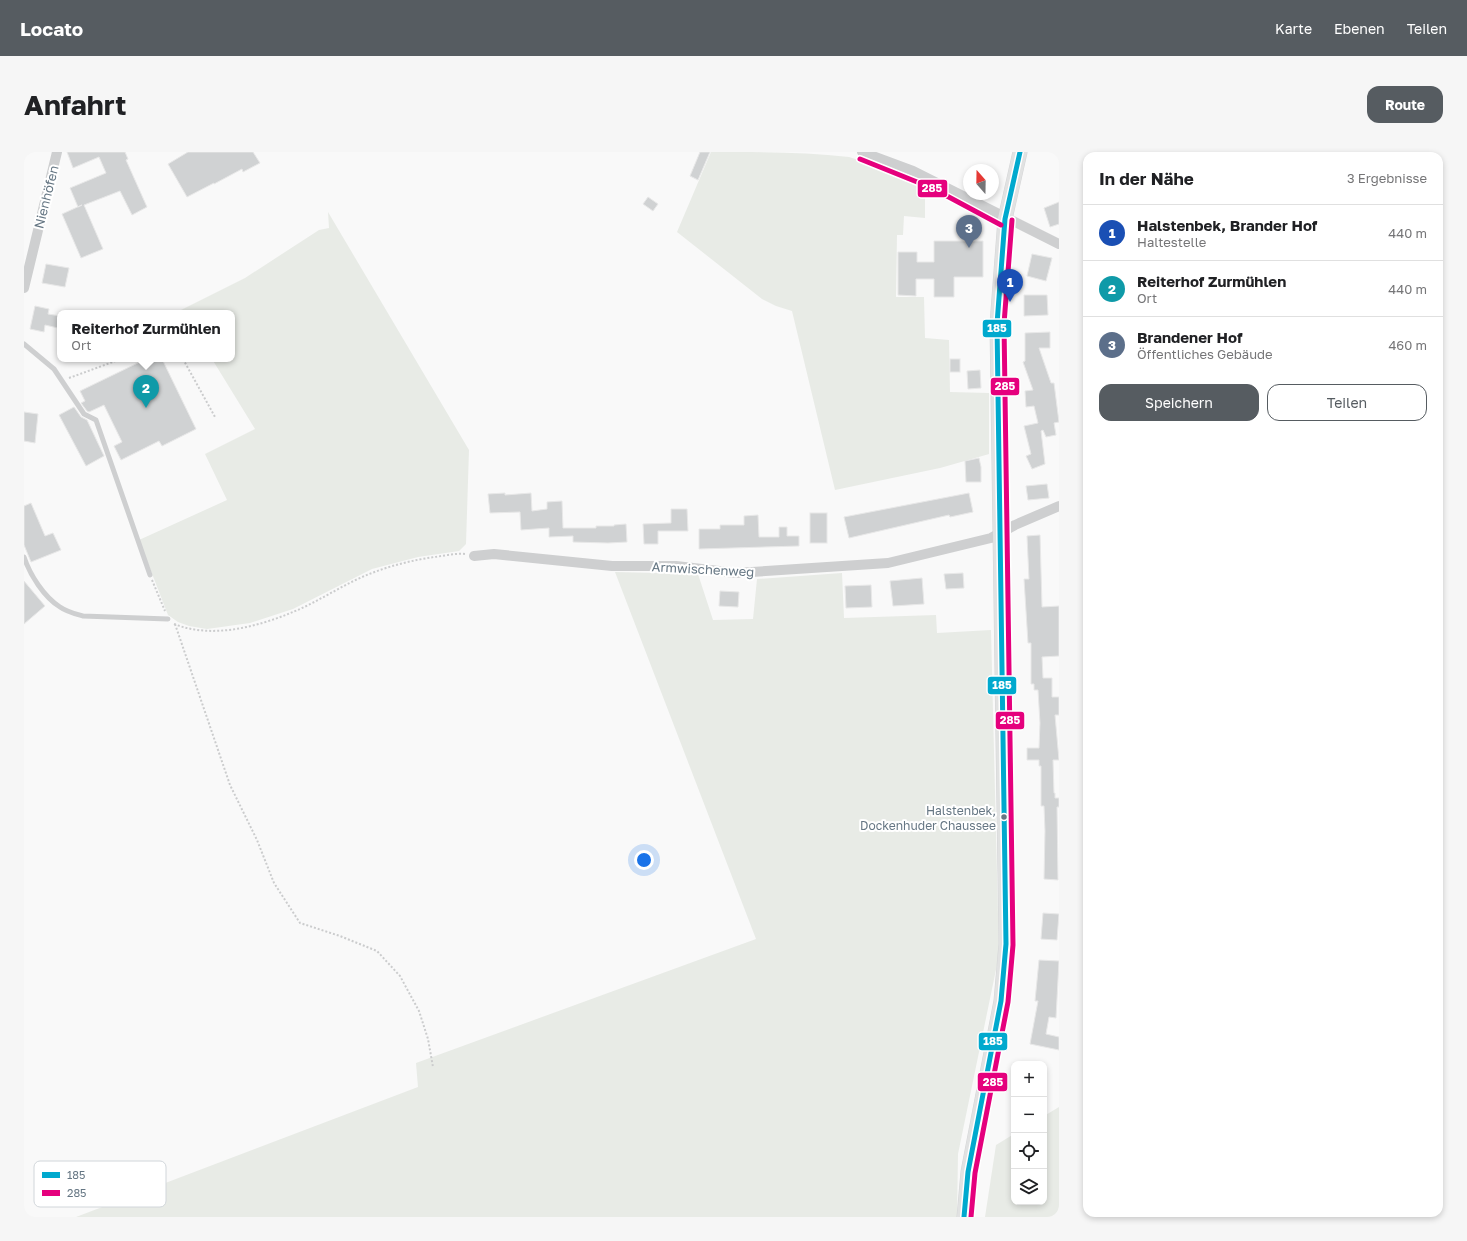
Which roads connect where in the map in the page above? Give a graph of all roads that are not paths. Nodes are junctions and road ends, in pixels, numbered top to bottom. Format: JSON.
{"nodes":[{"id":1,"x":57,"y":152,"type":"edge"},
{"id":2,"x":862,"y":152,"type":"edge"},
{"id":3,"x":1020,"y":152,"type":"edge"},
{"id":4,"x":1005,"y":219,"type":"junction"},
{"id":5,"x":1059,"y":244,"type":"edge"},
{"id":6,"x":24,"y":288,"type":"edge"},
{"id":7,"x":24,"y":344,"type":"edge"},
{"id":8,"x":1059,"y":506,"type":"edge"},
{"id":9,"x":1000,"y":533,"type":"junction"},
{"id":10,"x":474,"y":556,"type":"road end"},
{"id":11,"x":24,"y":557,"type":"edge"},
{"id":12,"x":150,"y":575,"type":"road end"},
{"id":13,"x":168,"y":619,"type":"road end"},
{"id":14,"x":964,"y":1217,"type":"edge"}],
"edges":[{"from":1,"to":6,"type":"street","name":"Nienhöfen"},
{"from":2,"to":4,"type":"street"},
{"from":3,"to":4,"type":"main road"},
{"from":4,"to":5,"type":"street"},
{"from":4,"to":9,"type":"main road"},
{"from":7,"to":12,"type":"lane"},
{"from":8,"to":9,"type":"street","name":"Armwischenweg"},
{"from":9,"to":10,"type":"street","name":"Armwischenweg"},
{"from":9,"to":14,"type":"main road"},
{"from":11,"to":13,"type":"lane"}]}
